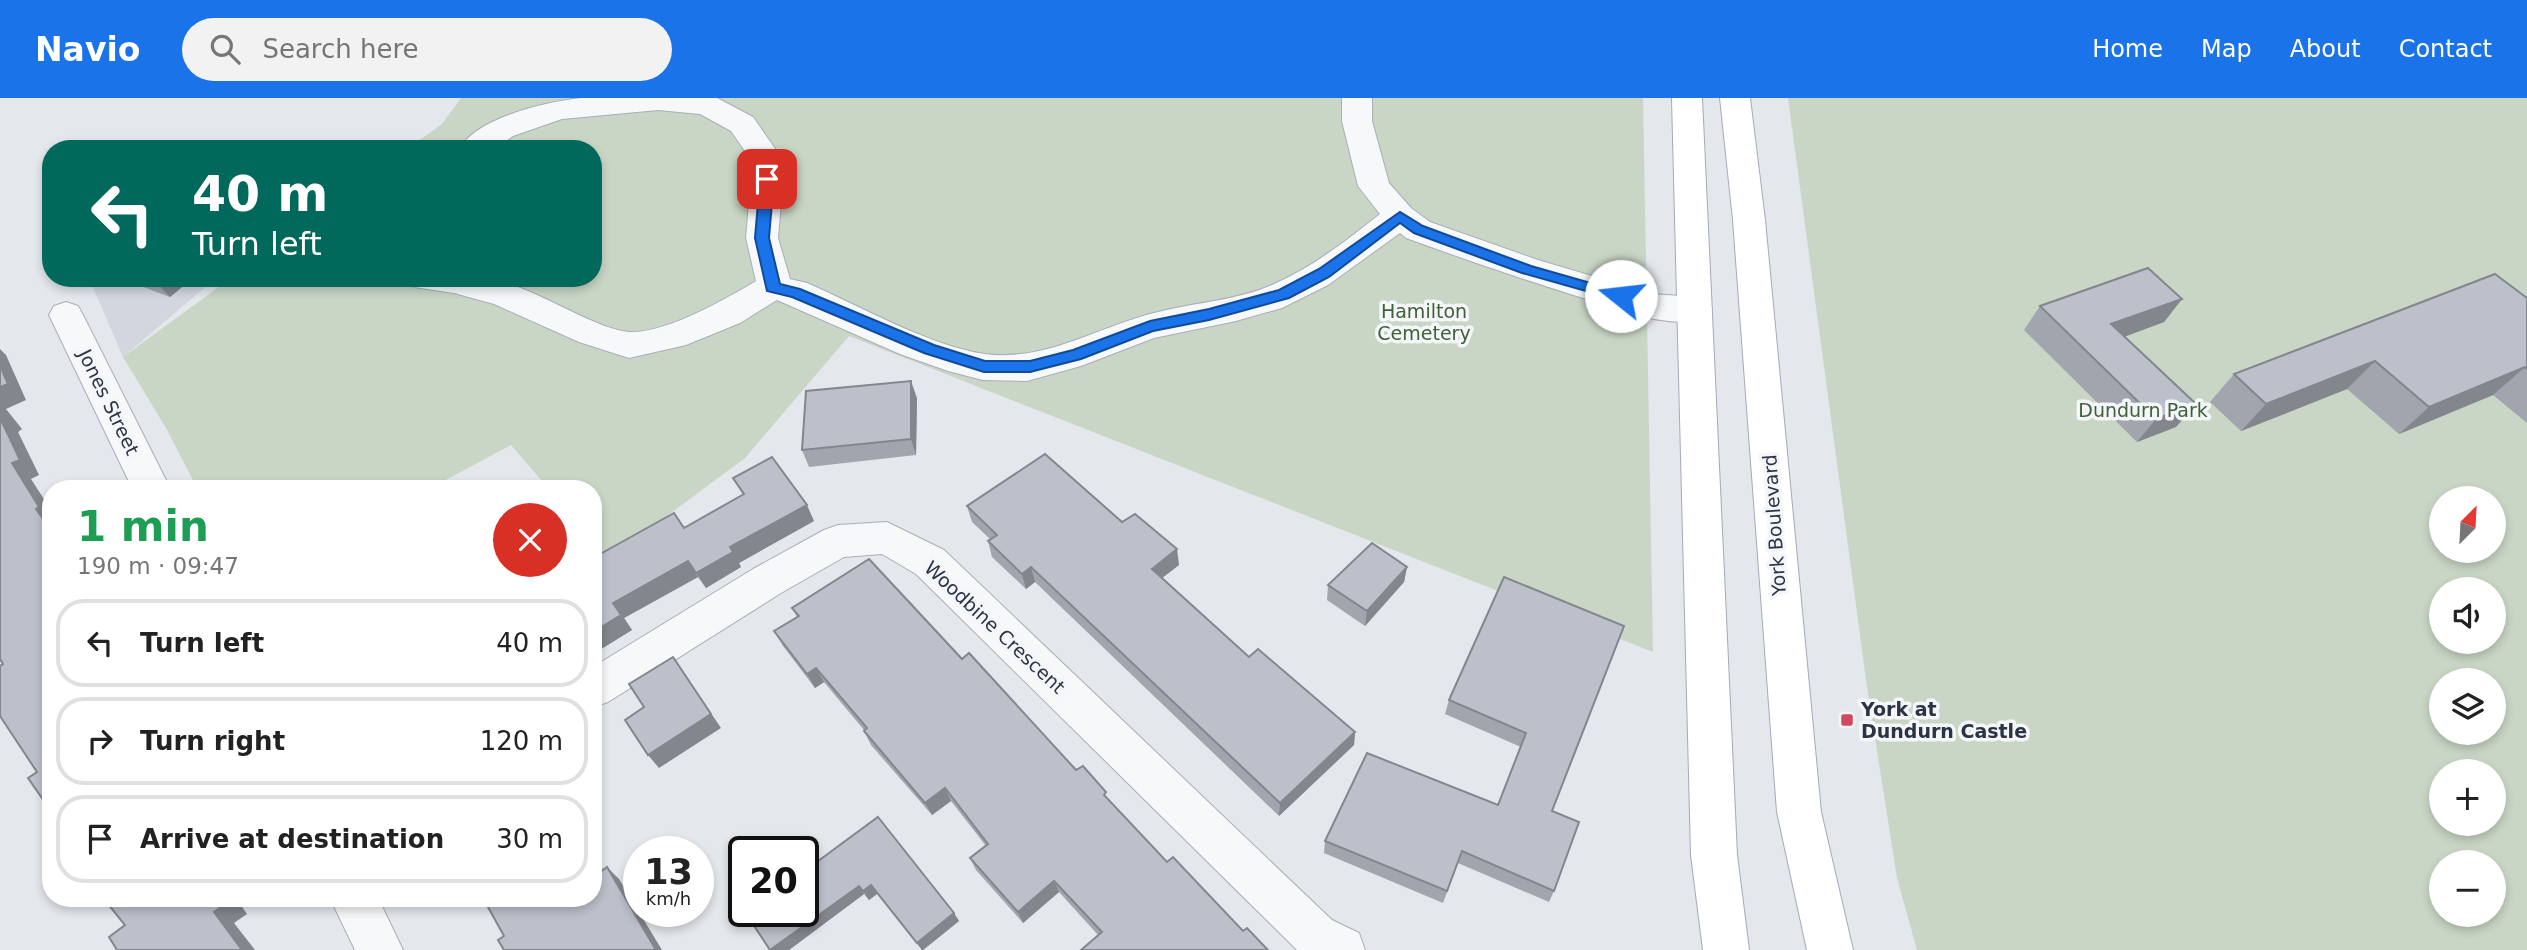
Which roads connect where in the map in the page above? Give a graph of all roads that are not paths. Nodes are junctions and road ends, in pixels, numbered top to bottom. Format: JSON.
{"nodes":[{"id":1,"x":1357,"y":98,"type":"edge"},
{"id":2,"x":1687,"y":98,"type":"edge"},
{"id":3,"x":1735,"y":98,"type":"edge"},
{"id":4,"x":487,"y":140,"type":"edge"},
{"id":5,"x":1400,"y":216,"type":"junction"},
{"id":6,"x":476,"y":287,"type":"edge"},
{"id":7,"x":772,"y":287,"type":"junction"},
{"id":8,"x":1695,"y":309,"type":"junction"},
{"id":9,"x":66,"y":315,"type":"dead end"},
{"id":10,"x":147,"y":480,"type":"edge"},
{"id":11,"x":602,"y":683,"type":"edge"},
{"id":12,"x":358,"y":907,"type":"edge"},
{"id":13,"x":380,"y":950,"type":"edge"},
{"id":14,"x":1342,"y":950,"type":"edge"},
{"id":15,"x":1726,"y":950,"type":"edge"},
{"id":16,"x":1830,"y":950,"type":"edge"}],
"edges":[{"from":1,"to":5,"type":"street"},
{"from":2,"to":8,"type":"main road"},
{"from":3,"to":16,"type":"main road","name":"York Boulevard"},
{"from":4,"to":7,"type":"street"},
{"from":5,"to":7,"type":"street"},
{"from":5,"to":8,"type":"street"},
{"from":6,"to":7,"type":"street"},
{"from":8,"to":15,"type":"main road"},
{"from":9,"to":10,"type":"street","name":"Jones Street"},
{"from":11,"to":14,"type":"street","name":"Woodbine Crescent"},
{"from":12,"to":13,"type":"street"}]}
